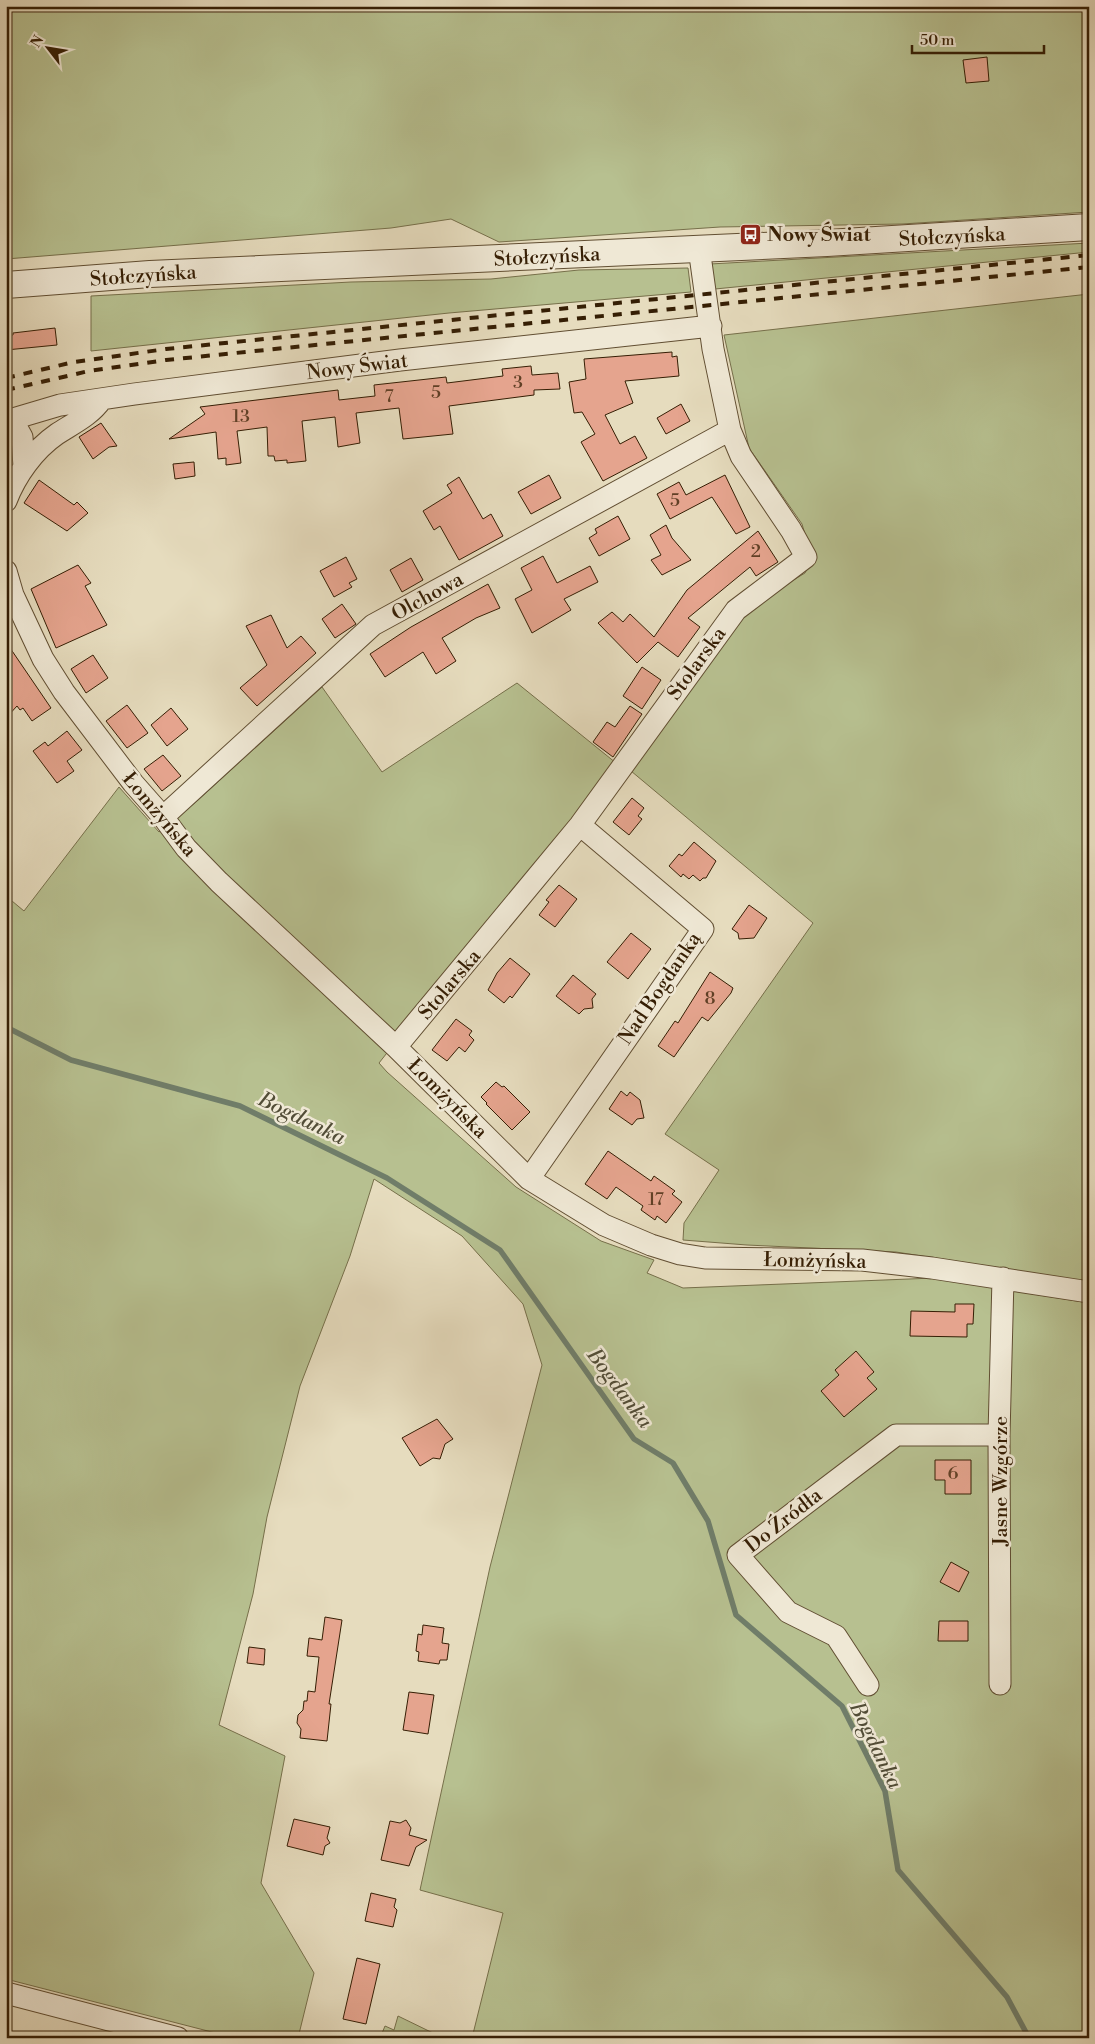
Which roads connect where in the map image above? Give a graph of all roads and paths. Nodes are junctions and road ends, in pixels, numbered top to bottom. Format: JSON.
{"nodes":[{"id":1,"x":1089,"y":227,"type":"edge"},
{"id":2,"x":699,"y":248,"type":"junction"},
{"id":3,"x":6,"y":285,"type":"edge"},
{"id":4,"x":710,"y":326,"type":"junction"},
{"id":5,"x":102,"y":399,"type":"junction"},
{"id":6,"x":9,"y":420,"type":"edge"},
{"id":7,"x":730,"y":430,"type":"junction"},
{"id":8,"x":24,"y":467,"type":"junction"},
{"id":9,"x":6,"y":501,"type":"edge"},
{"id":10,"x":6,"y":571,"type":"edge"},
{"id":11,"x":163,"y":816,"type":"junction"},
{"id":12,"x":580,"y":825,"type":"junction"},
{"id":13,"x":396,"y":1047,"type":"junction"},
{"id":14,"x":529,"y":1179,"type":"junction"},
{"id":15,"x":1003,"y":1278,"type":"junction"},
{"id":16,"x":1089,"y":1292,"type":"edge"},
{"id":17,"x":1000,"y":1435,"type":"junction"},
{"id":18,"x":1000,"y":1684,"type":"dead end"},
{"id":19,"x":868,"y":1685,"type":"dead end"},
{"id":20,"x":6,"y":1993,"type":"edge"},
{"id":21,"x":178,"y":2038,"type":"edge"}],
"edges":[{"from":1,"to":2,"type":"street","name":"Stołczyńska"},
{"from":2,"to":3,"type":"street","name":"Stołczyńska"},
{"from":2,"to":4,"type":"street","name":"Stolarska"},
{"from":4,"to":5,"type":"street","name":"Nowy Świat"},
{"from":4,"to":7,"type":"street","name":"Stolarska"},
{"from":5,"to":6,"type":"street","name":"Nowy Świat"},
{"from":5,"to":8,"type":"street"},
{"from":6,"to":8,"type":"street"},
{"from":7,"to":11,"type":"street","name":"Olchowa"},
{"from":7,"to":12,"type":"street","name":"Stolarska"},
{"from":8,"to":9,"type":"street"},
{"from":10,"to":11,"type":"street","name":"Łomżyńska"},
{"from":11,"to":13,"type":"street","name":"Łomżyńska"},
{"from":12,"to":13,"type":"street","name":"Stolarska"},
{"from":12,"to":14,"type":"street","name":"Nad Bogdanką"},
{"from":13,"to":14,"type":"street","name":"Łomżyńska"},
{"from":14,"to":15,"type":"street","name":"Łomżyńska"},
{"from":15,"to":16,"type":"street","name":"Łomżyńska"},
{"from":15,"to":17,"type":"street","name":"Jasne Wzgórze"},
{"from":17,"to":18,"type":"street","name":"Jasne Wzgórze"},
{"from":17,"to":19,"type":"street","name":"Do Źródła"},
{"from":20,"to":21,"type":"street"}]}
